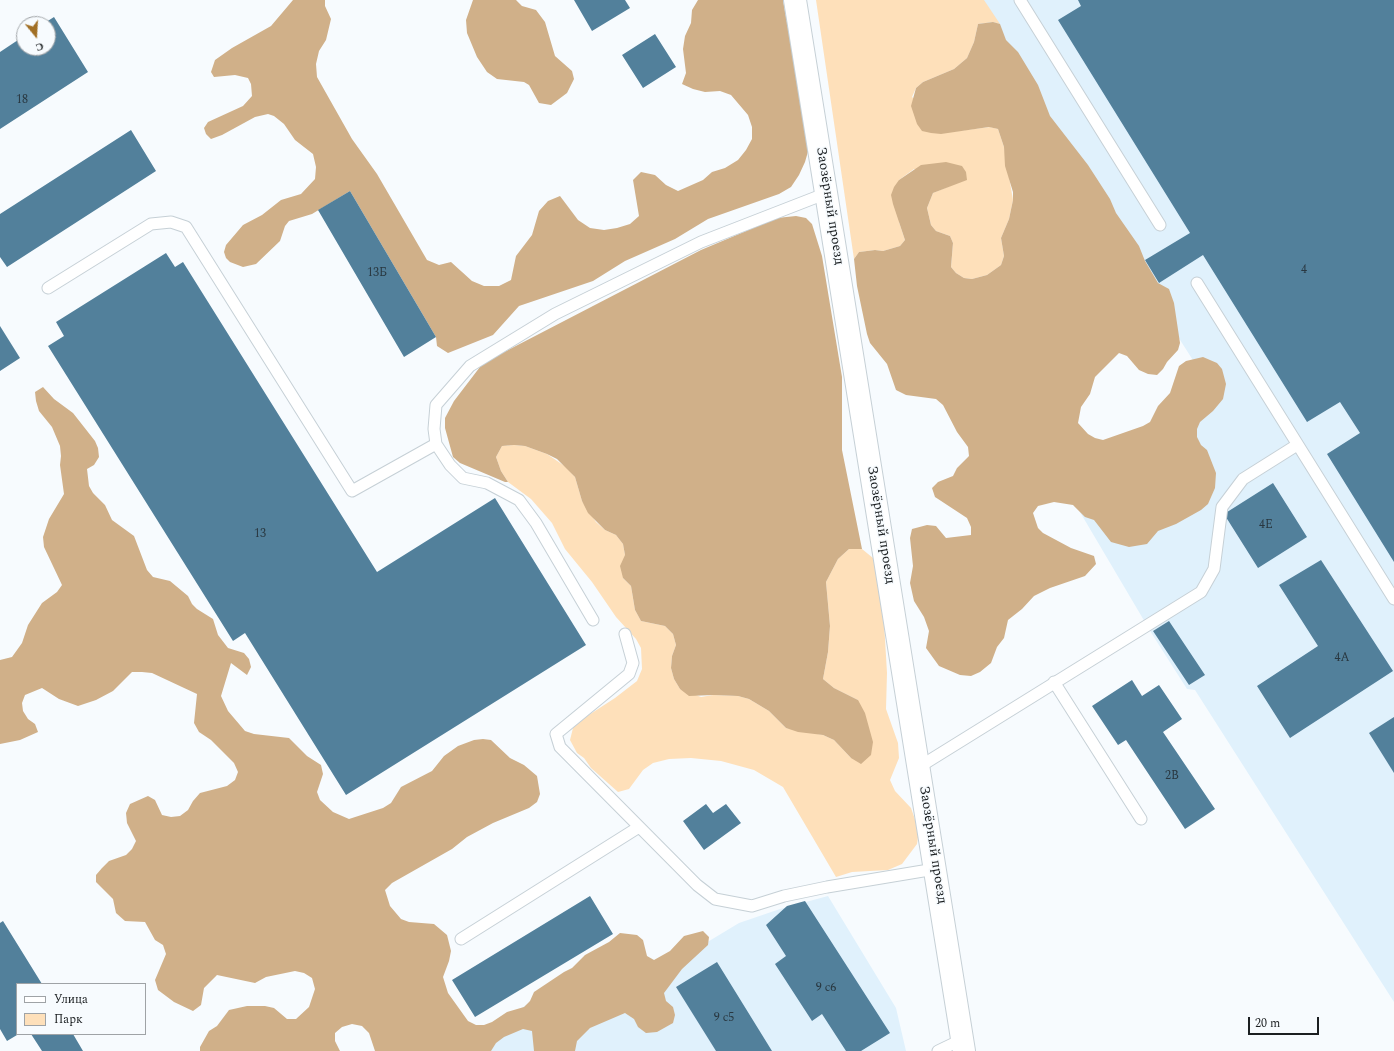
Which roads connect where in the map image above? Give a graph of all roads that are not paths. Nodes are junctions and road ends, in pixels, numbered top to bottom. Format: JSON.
{"nodes":[{"id":1,"x":795,"y":0,"type":"edge"},
{"id":2,"x":1020,"y":0,"type":"edge"},
{"id":3,"x":827,"y":193,"type":"junction"},
{"id":4,"x":1160,"y":225,"type":"dead end"},
{"id":5,"x":1197,"y":283,"type":"dead end"},
{"id":6,"x":48,"y":288,"type":"dead end"},
{"id":7,"x":436,"y":444,"type":"junction"},
{"id":8,"x":1297,"y":445,"type":"junction"},
{"id":9,"x":1394,"y":599,"type":"edge"},
{"id":10,"x":593,"y":620,"type":"dead end"},
{"id":11,"x":625,"y":634,"type":"dead end"},
{"id":12,"x":1054,"y":682,"type":"junction"},
{"id":13,"x":919,"y":767,"type":"junction"},
{"id":14,"x":1141,"y":819,"type":"dead end"},
{"id":15,"x":639,"y":827,"type":"junction"},
{"id":16,"x":935,"y":869,"type":"junction"},
{"id":17,"x":461,"y":939,"type":"dead end"},
{"id":18,"x":963,"y":1045,"type":"edge"},
{"id":19,"x":938,"y":1051,"type":"edge"}],
"edges":[{"from":1,"to":3,"type":"street","name":"Заозёрный проезд"},
{"from":2,"to":4,"type":"lane"},
{"from":3,"to":7,"type":"lane"},
{"from":3,"to":13,"type":"street","name":"Заозёрный проезд"},
{"from":5,"to":8,"type":"lane"},
{"from":6,"to":7,"type":"lane"},
{"from":7,"to":10,"type":"lane"},
{"from":8,"to":9,"type":"lane"},
{"from":8,"to":12,"type":"lane"},
{"from":11,"to":15,"type":"lane"},
{"from":12,"to":13,"type":"lane"},
{"from":12,"to":14,"type":"lane"},
{"from":13,"to":16,"type":"street","name":"Заозёрный проезд"},
{"from":15,"to":16,"type":"lane"},
{"from":15,"to":17,"type":"lane"},
{"from":16,"to":18,"type":"street","name":"Заозёрный проезд"},
{"from":18,"to":19,"type":"lane"}]}
